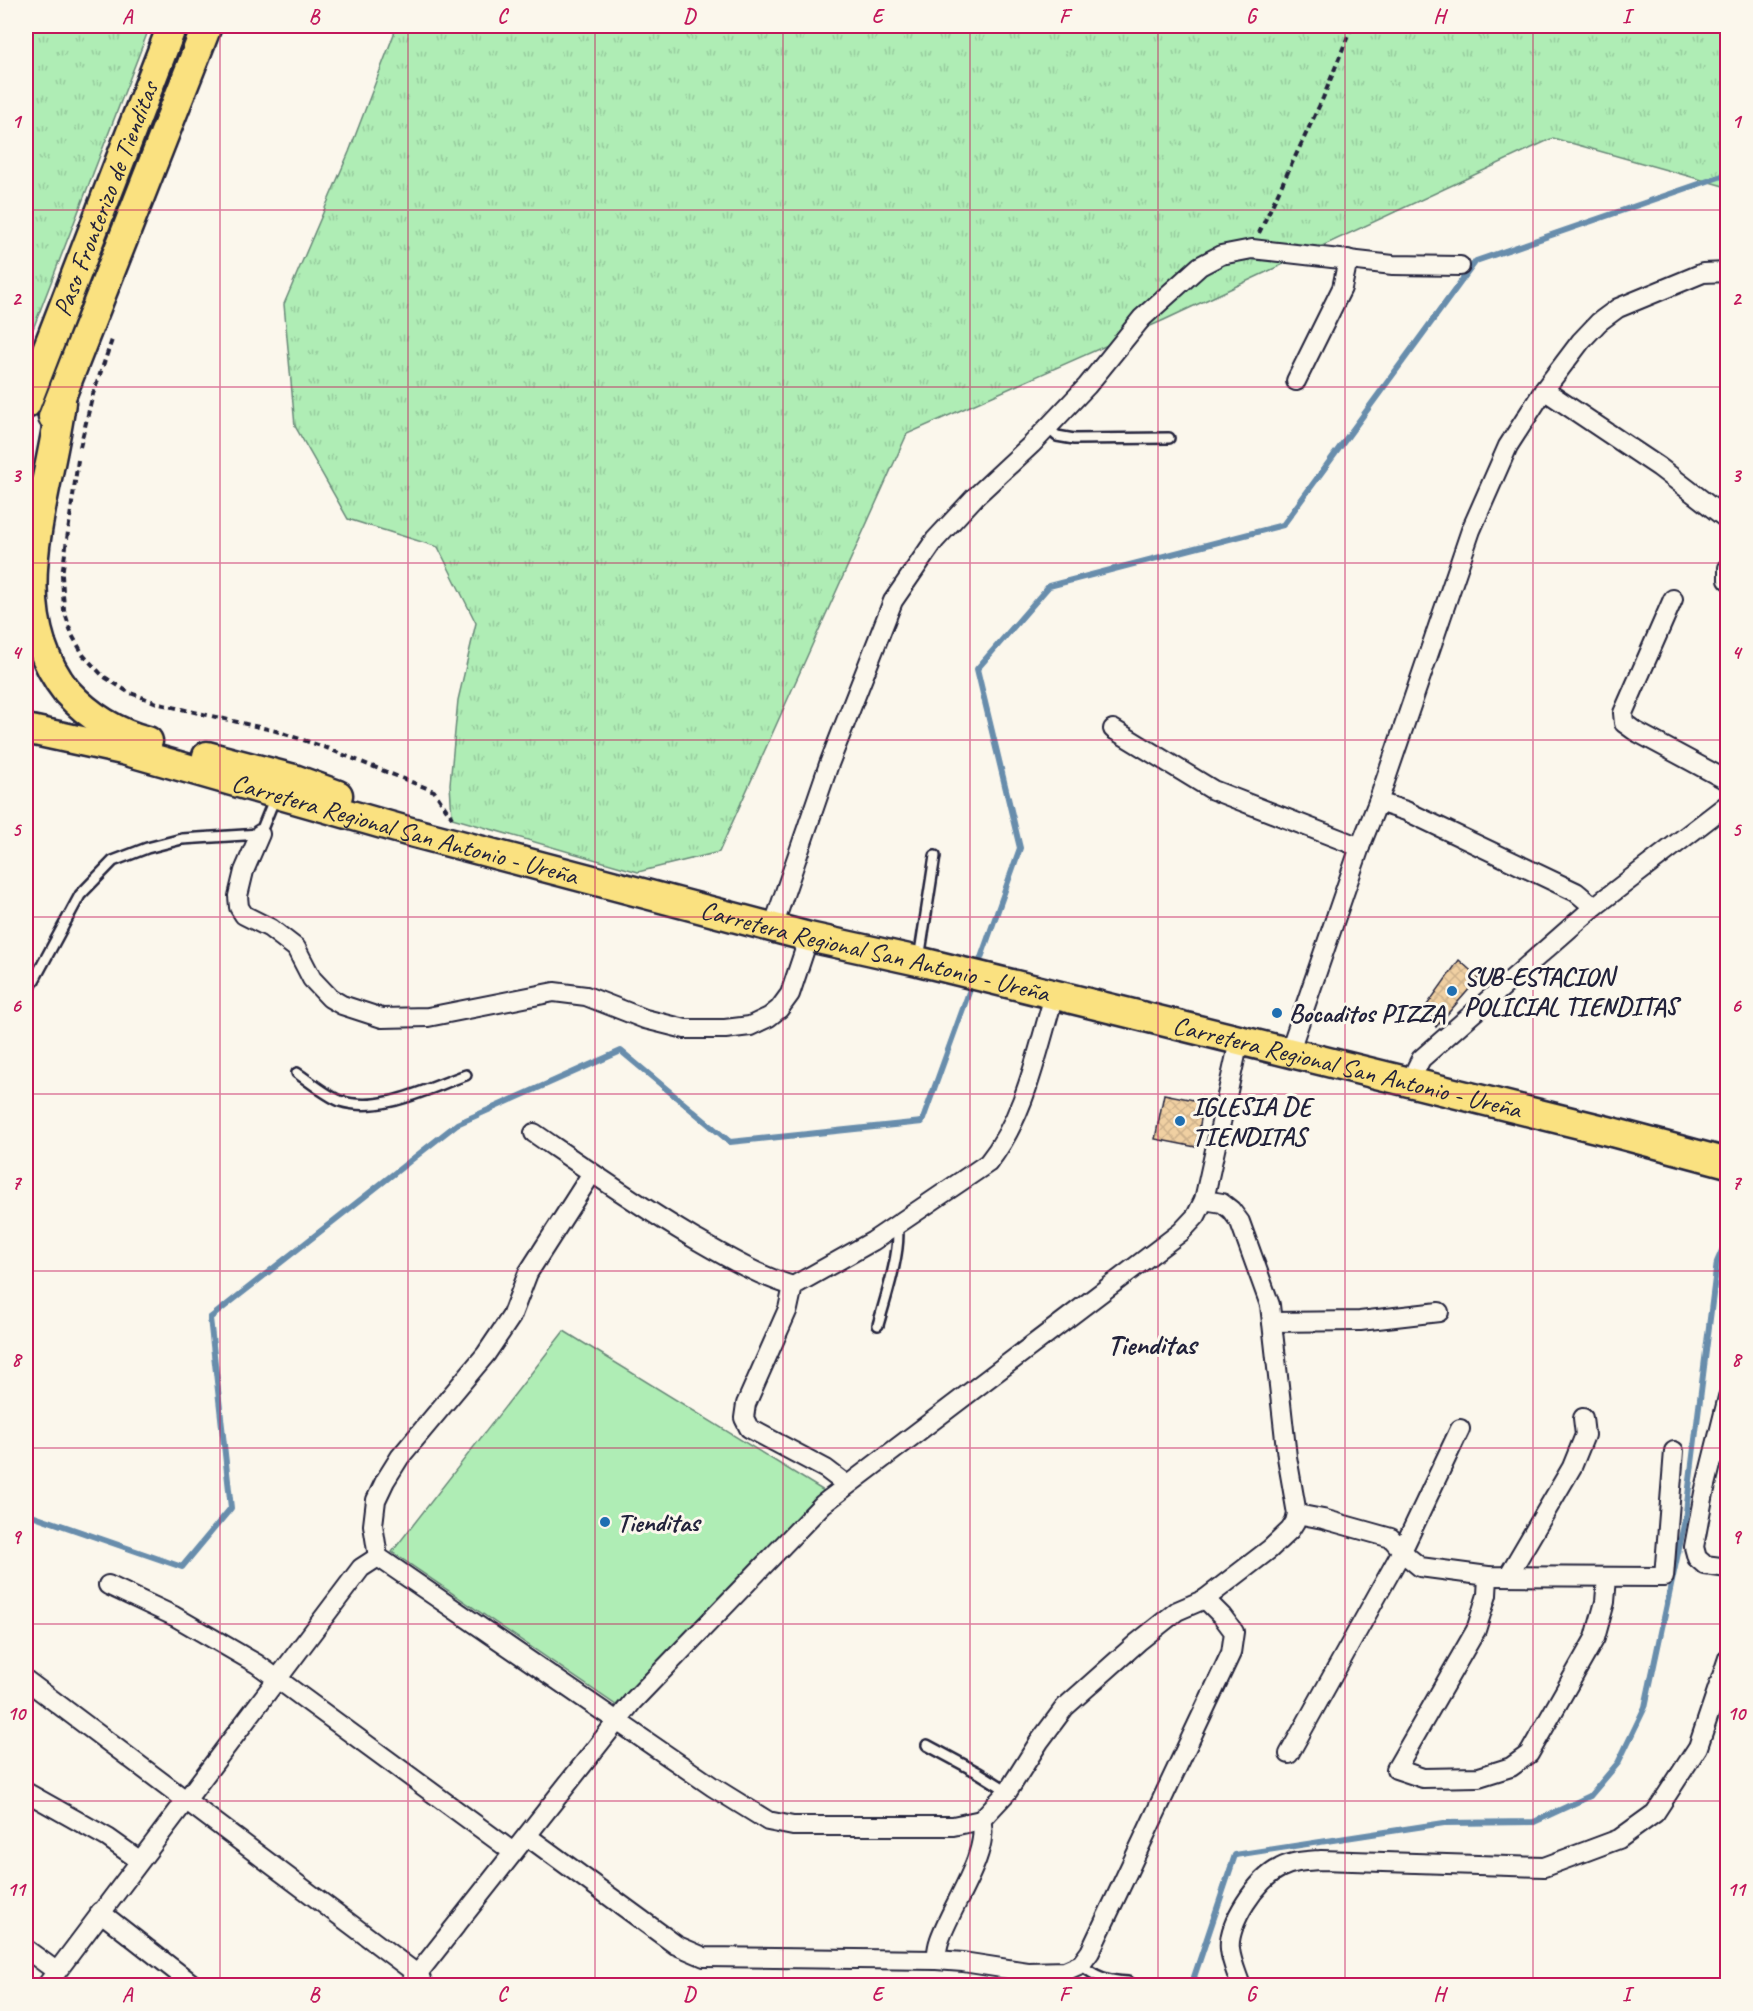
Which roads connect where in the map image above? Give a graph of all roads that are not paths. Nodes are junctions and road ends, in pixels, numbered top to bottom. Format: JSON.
{"nodes":[{"id":1,"x":172,"y":26,"type":"edge"},
{"id":2,"x":207,"y":26,"type":"edge"},
{"id":3,"x":1348,"y":259,"type":"junction"},
{"id":4,"x":1460,"y":266,"type":"dead end"},
{"id":5,"x":1728,"y":272,"type":"edge"},
{"id":6,"x":1296,"y":381,"type":"dead end"},
{"id":7,"x":1544,"y":390,"type":"junction"},
{"id":8,"x":61,"y":402,"type":"junction"},
{"id":9,"x":26,"y":404,"type":"edge"},
{"id":10,"x":1048,"y":428,"type":"junction"},
{"id":11,"x":1169,"y":438,"type":"dead end"},
{"id":12,"x":26,"y":474,"type":"edge"},
{"id":13,"x":1728,"y":520,"type":"edge"},
{"id":14,"x":1728,"y":568,"type":"edge"},
{"id":15,"x":1728,"y":580,"type":"edge"},
{"id":16,"x":1673,"y":599,"type":"dead end"},
{"id":17,"x":26,"y":729,"type":"edge"},
{"id":18,"x":1113,"y":729,"type":"dead end"},
{"id":19,"x":1728,"y":781,"type":"edge"},
{"id":20,"x":276,"y":795,"type":"junction"},
{"id":21,"x":1378,"y":802,"type":"junction"},
{"id":22,"x":1728,"y":804,"type":"edge"},
{"id":23,"x":406,"y":831,"type":"junction"},
{"id":24,"x":260,"y":834,"type":"junction"},
{"id":25,"x":1360,"y":847,"type":"junction"},
{"id":26,"x":934,"y":856,"type":"dead end"},
{"id":27,"x":1594,"y":907,"type":"junction"},
{"id":28,"x":773,"y":927,"type":"junction"},
{"id":29,"x":808,"y":937,"type":"junction"},
{"id":30,"x":918,"y":961,"type":"junction"},
{"id":31,"x":26,"y":995,"type":"edge"},
{"id":32,"x":1054,"y":996,"type":"junction"},
{"id":33,"x":1239,"y":1041,"type":"junction"},
{"id":34,"x":1289,"y":1053,"type":"junction"},
{"id":35,"x":297,"y":1073,"type":"dead end"},
{"id":36,"x":466,"y":1075,"type":"dead end"},
{"id":37,"x":1409,"y":1083,"type":"junction"},
{"id":38,"x":534,"y":1133,"type":"dead end"},
{"id":39,"x":1728,"y":1163,"type":"edge"},
{"id":40,"x":592,"y":1173,"type":"junction"},
{"id":41,"x":1204,"y":1200,"type":"junction"},
{"id":42,"x":897,"y":1225,"type":"junction"},
{"id":43,"x":792,"y":1286,"type":"junction"},
{"id":44,"x":1439,"y":1312,"type":"dead end"},
{"id":45,"x":1272,"y":1322,"type":"junction"},
{"id":46,"x":878,"y":1325,"type":"dead end"},
{"id":47,"x":1728,"y":1397,"type":"edge"},
{"id":48,"x":1583,"y":1418,"type":"dead end"},
{"id":49,"x":1460,"y":1430,"type":"dead end"},
{"id":50,"x":1674,"y":1451,"type":"dead end"},
{"id":51,"x":847,"y":1485,"type":"junction"},
{"id":52,"x":1297,"y":1514,"type":"junction"},
{"id":53,"x":1402,"y":1551,"type":"junction"},
{"id":54,"x":378,"y":1557,"type":"junction"},
{"id":55,"x":1728,"y":1568,"type":"edge"},
{"id":56,"x":1488,"y":1576,"type":"junction"},
{"id":57,"x":1508,"y":1576,"type":"junction"},
{"id":58,"x":1607,"y":1577,"type":"junction"},
{"id":59,"x":108,"y":1585,"type":"dead end"},
{"id":60,"x":1205,"y":1599,"type":"junction"},
{"id":61,"x":1728,"y":1658,"type":"edge"},
{"id":62,"x":26,"y":1680,"type":"edge"},
{"id":63,"x":277,"y":1680,"type":"junction"},
{"id":64,"x":617,"y":1720,"type":"junction"},
{"id":65,"x":927,"y":1745,"type":"dead end"},
{"id":66,"x":1289,"y":1754,"type":"dead end"},
{"id":67,"x":1008,"y":1791,"type":"junction"},
{"id":68,"x":26,"y":1792,"type":"edge"},
{"id":69,"x":184,"y":1800,"type":"junction"},
{"id":70,"x":981,"y":1820,"type":"junction"},
{"id":71,"x":527,"y":1836,"type":"junction"},
{"id":72,"x":513,"y":1852,"type":"junction"},
{"id":73,"x":139,"y":1860,"type":"junction"},
{"id":74,"x":100,"y":1912,"type":"junction"},
{"id":75,"x":26,"y":1948,"type":"edge"},
{"id":76,"x":936,"y":1960,"type":"junction"},
{"id":77,"x":1081,"y":1964,"type":"junction"},
{"id":78,"x":51,"y":1978,"type":"edge"},
{"id":79,"x":416,"y":1982,"type":"edge"},
{"id":80,"x":1128,"y":1982,"type":"dead end"},
{"id":81,"x":195,"y":1986,"type":"edge"},
{"id":82,"x":1240,"y":1986,"type":"edge"}],
"edges":[{"from":1,"to":9,"type":"main road","name":"Paso Fronterizo de Tienditas"},
{"from":2,"to":8,"type":"main road","name":"Paso Fronterizo de Tienditas"},
{"from":3,"to":4,"type":"street"},
{"from":3,"to":6,"type":"street"},
{"from":3,"to":10,"type":"street"},
{"from":5,"to":7,"type":"street"},
{"from":7,"to":13,"type":"street"},
{"from":7,"to":21,"type":"street"},
{"from":8,"to":12,"type":"main road"},
{"from":8,"to":23,"type":"main road"},
{"from":10,"to":11,"type":"lane"},
{"from":10,"to":28,"type":"street"},
{"from":14,"to":15,"type":"street"},
{"from":16,"to":19,"type":"street"},
{"from":17,"to":20,"type":"main road","name":"Carretera Regional San Antonio - Ureña"},
{"from":18,"to":25,"type":"street"},
{"from":20,"to":23,"type":"main road","name":"Carretera Regional San Antonio - Ureña"},
{"from":20,"to":24,"type":"lane"},
{"from":21,"to":25,"type":"street"},
{"from":21,"to":27,"type":"street"},
{"from":22,"to":27,"type":"street"},
{"from":23,"to":28,"type":"main road","name":"Carretera Regional San Antonio - Ureña"},
{"from":24,"to":29,"type":"street"},
{"from":24,"to":31,"type":"lane"},
{"from":25,"to":34,"type":"street"},
{"from":26,"to":30,"type":"lane"},
{"from":27,"to":37,"type":"street"},
{"from":28,"to":29,"type":"main road","name":"Carretera Regional San Antonio - Ureña"},
{"from":29,"to":30,"type":"main road","name":"Carretera Regional San Antonio - Ureña"},
{"from":30,"to":32,"type":"main road","name":"Carretera Regional San Antonio - Ureña"},
{"from":32,"to":33,"type":"main road","name":"Carretera Regional San Antonio - Ureña"},
{"from":32,"to":42,"type":"street"},
{"from":33,"to":34,"type":"main road","name":"Carretera Regional San Antonio - Ureña"},
{"from":33,"to":41,"type":"street"},
{"from":34,"to":37,"type":"main road","name":"Carretera Regional San Antonio - Ureña"},
{"from":35,"to":36,"type":"lane"},
{"from":37,"to":39,"type":"main road","name":"Carretera Regional San Antonio - Ureña"},
{"from":38,"to":40,"type":"street"},
{"from":40,"to":43,"type":"street"},
{"from":40,"to":54,"type":"street"},
{"from":41,"to":45,"type":"street"},
{"from":41,"to":51,"type":"street"},
{"from":42,"to":43,"type":"street"},
{"from":42,"to":46,"type":"lane"},
{"from":43,"to":51,"type":"street"},
{"from":44,"to":45,"type":"street"},
{"from":45,"to":52,"type":"street"},
{"from":47,"to":55,"type":"street"},
{"from":48,"to":57,"type":"street"},
{"from":49,"to":53,"type":"street"},
{"from":50,"to":58,"type":"street"},
{"from":51,"to":64,"type":"street"},
{"from":52,"to":53,"type":"street"},
{"from":52,"to":60,"type":"street"},
{"from":53,"to":56,"type":"street"},
{"from":53,"to":66,"type":"street"},
{"from":54,"to":63,"type":"street"},
{"from":54,"to":64,"type":"street"},
{"from":56,"to":57,"type":"street"},
{"from":56,"to":58,"type":"street"},
{"from":57,"to":58,"type":"street"},
{"from":59,"to":63,"type":"street"},
{"from":60,"to":67,"type":"street"},
{"from":60,"to":77,"type":"street"},
{"from":61,"to":82,"type":"street"},
{"from":62,"to":69,"type":"street"},
{"from":63,"to":69,"type":"street"},
{"from":63,"to":72,"type":"street"},
{"from":64,"to":70,"type":"street"},
{"from":64,"to":71,"type":"street"},
{"from":65,"to":67,"type":"lane"},
{"from":67,"to":70,"type":"street"},
{"from":68,"to":73,"type":"street"},
{"from":69,"to":73,"type":"street"},
{"from":69,"to":79,"type":"street"},
{"from":70,"to":76,"type":"street"},
{"from":71,"to":72,"type":"street"},
{"from":71,"to":76,"type":"street"},
{"from":72,"to":79,"type":"street"},
{"from":73,"to":74,"type":"street"},
{"from":74,"to":78,"type":"street"},
{"from":74,"to":81,"type":"street"},
{"from":75,"to":78,"type":"street"},
{"from":76,"to":77,"type":"street"},
{"from":77,"to":80,"type":"lane"}]}
